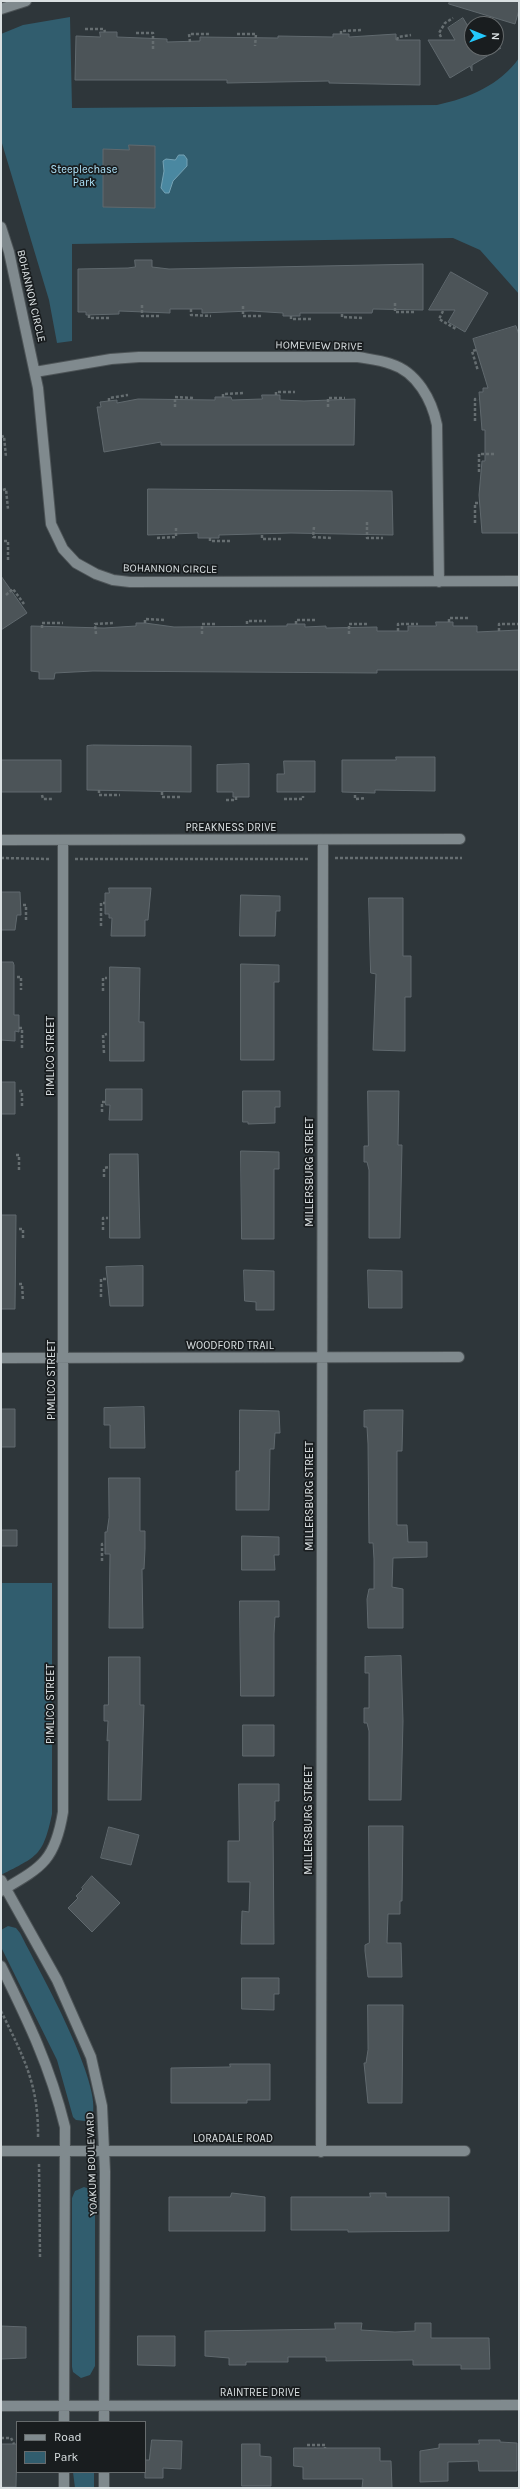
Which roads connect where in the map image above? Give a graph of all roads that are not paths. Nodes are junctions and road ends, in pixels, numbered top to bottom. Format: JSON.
{"nodes":[{"id":1,"x":26,"y":1,"type":"edge"},
{"id":2,"x":1,"y":9,"type":"edge"},
{"id":3,"x":1,"y":227,"type":"edge"},
{"id":4,"x":35,"y":372,"type":"junction"},
{"id":5,"x":519,"y":581,"type":"edge"},
{"id":6,"x":439,"y":582,"type":"junction"},
{"id":7,"x":460,"y":839,"type":"dead end"},
{"id":8,"x":1,"y":840,"type":"edge"},
{"id":9,"x":63,"y":840,"type":"junction"},
{"id":10,"x":323,"y":840,"type":"junction"},
{"id":11,"x":459,"y":1357,"type":"dead end"},
{"id":12,"x":1,"y":1358,"type":"edge"},
{"id":13,"x":64,"y":1358,"type":"junction"},
{"id":14,"x":322,"y":1358,"type":"junction"},
{"id":15,"x":2,"y":1887,"type":"edge"},
{"id":16,"x":1,"y":1966,"type":"edge"},
{"id":17,"x":1,"y":2151,"type":"edge"},
{"id":18,"x":65,"y":2151,"type":"junction"},
{"id":19,"x":105,"y":2151,"type":"junction"},
{"id":20,"x":321,"y":2152,"type":"junction"},
{"id":21,"x":465,"y":2152,"type":"dead end"},
{"id":22,"x":105,"y":2405,"type":"junction"},
{"id":23,"x":1,"y":2406,"type":"edge"},
{"id":24,"x":64,"y":2406,"type":"junction"},
{"id":25,"x":519,"y":2406,"type":"edge"},
{"id":26,"x":64,"y":2421,"type":"edge"},
{"id":27,"x":104,"y":2421,"type":"edge"},
{"id":28,"x":64,"y":2473,"type":"edge"},
{"id":29,"x":104,"y":2473,"type":"edge"},
{"id":30,"x":64,"y":2488,"type":"edge"},
{"id":31,"x":104,"y":2488,"type":"edge"}],
"edges":[{"from":1,"to":2,"type":"street"},
{"from":3,"to":4,"type":"street","name":"BOHANNON CIRCLE"},
{"from":4,"to":6,"type":"street","name":"BOHANNON CIRCLE"},
{"from":4,"to":6,"type":"street","name":"HOMEVIEW DRIVE"},
{"from":5,"to":6,"type":"street","name":"BOHANNON CIRCLE"},
{"from":7,"to":10,"type":"street","name":"PREAKNESS DRIVE"},
{"from":8,"to":9,"type":"street","name":"PREAKNESS DRIVE"},
{"from":9,"to":10,"type":"street","name":"PREAKNESS DRIVE"},
{"from":9,"to":13,"type":"street","name":"PIMLICO STREET"},
{"from":10,"to":14,"type":"street","name":"MILLERSBURG STREET"},
{"from":11,"to":14,"type":"street","name":"WOODFORD TRAIL"},
{"from":12,"to":13,"type":"street","name":"WOODFORD TRAIL"},
{"from":13,"to":14,"type":"street","name":"WOODFORD TRAIL"},
{"from":13,"to":15,"type":"street","name":"PIMLICO STREET"},
{"from":14,"to":20,"type":"street","name":"MILLERSBURG STREET"},
{"from":15,"to":19,"type":"street","name":"YOAKUM BOULEVARD"},
{"from":16,"to":18,"type":"street"},
{"from":17,"to":18,"type":"street","name":"LORADALE ROAD"},
{"from":18,"to":19,"type":"street","name":"LORADALE ROAD"},
{"from":18,"to":24,"type":"street"},
{"from":19,"to":20,"type":"street","name":"LORADALE ROAD"},
{"from":19,"to":22,"type":"street","name":"YOAKUM BOULEVARD"},
{"from":20,"to":21,"type":"street","name":"LORADALE ROAD"},
{"from":22,"to":24,"type":"street","name":"RAINTREE DRIVE"},
{"from":22,"to":25,"type":"street","name":"RAINTREE DRIVE"},
{"from":22,"to":27,"type":"street","name":"YOAKUM BOULEVARD"},
{"from":23,"to":24,"type":"street","name":"RAINTREE DRIVE"},
{"from":24,"to":26,"type":"street"},
{"from":28,"to":30,"type":"street"},
{"from":29,"to":31,"type":"street"}]}
